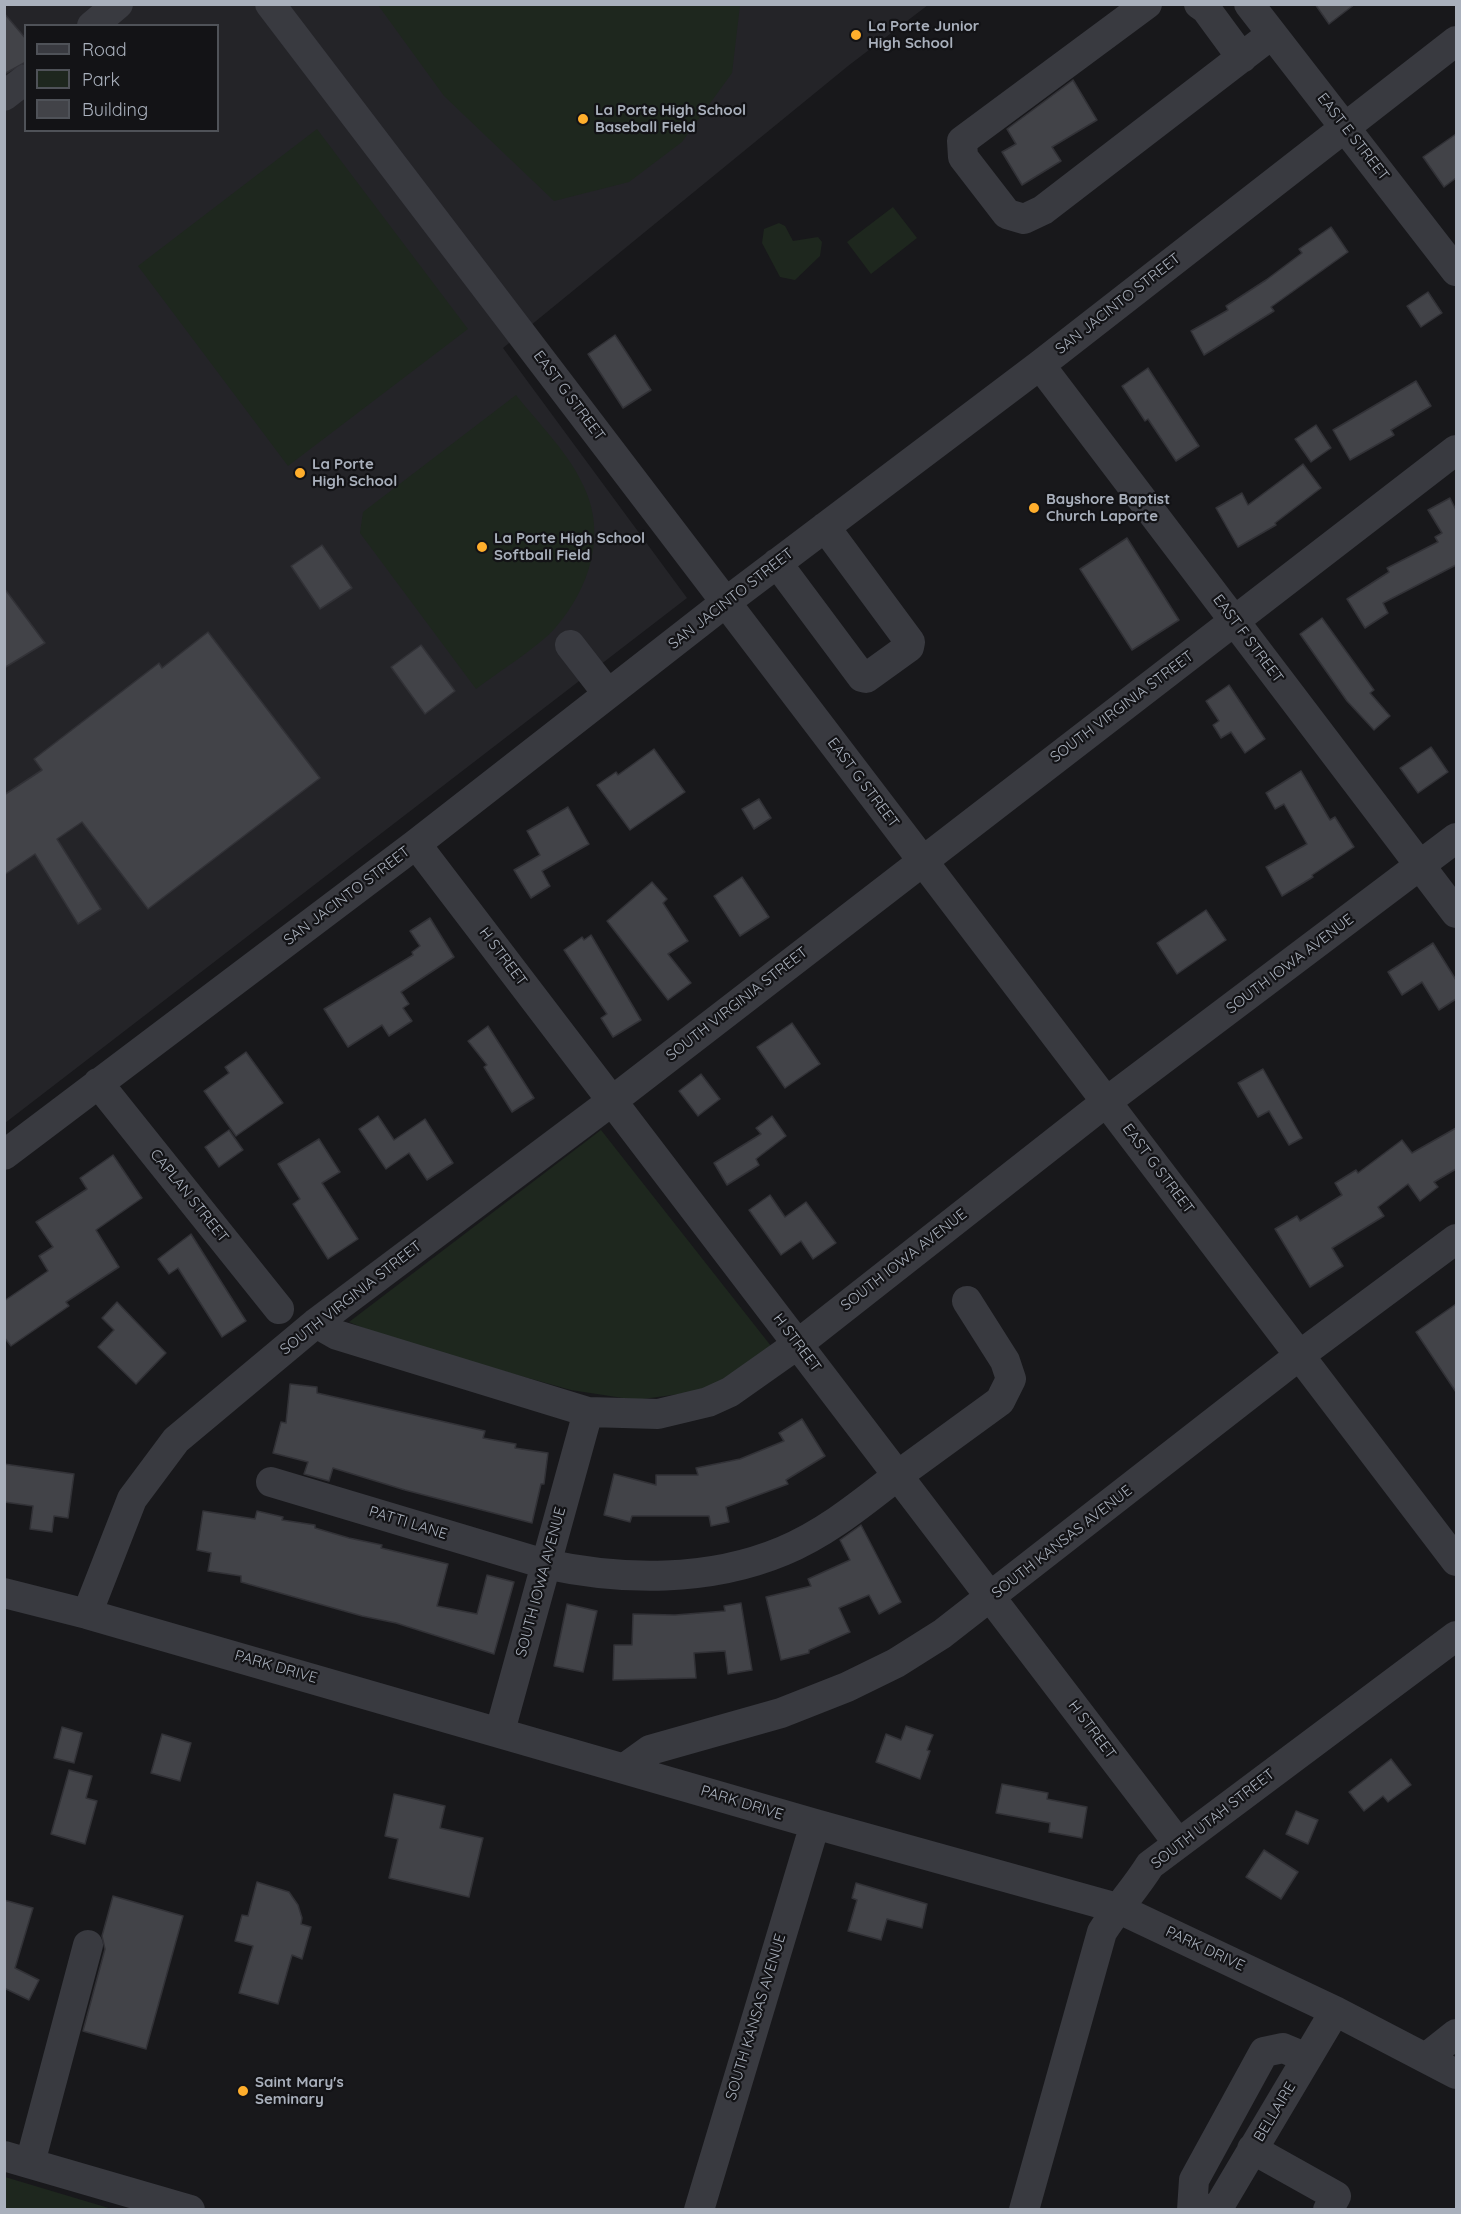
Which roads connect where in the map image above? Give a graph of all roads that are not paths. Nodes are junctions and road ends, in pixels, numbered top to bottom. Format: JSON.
{"nodes":[{"id":1,"x":118,"y":4,"type":"edge"},
{"id":2,"x":270,"y":4,"type":"edge"},
{"id":3,"x":1147,"y":4,"type":"edge"},
{"id":4,"x":1199,"y":4,"type":"edge"},
{"id":5,"x":1249,"y":4,"type":"edge"},
{"id":6,"x":94,"y":24,"type":"edge"},
{"id":7,"x":1272,"y":34,"type":"junction"},
{"id":8,"x":1456,"y":41,"type":"edge"},
{"id":9,"x":1242,"y":58,"type":"junction"},
{"id":10,"x":24,"y":81,"type":"edge"},
{"id":11,"x":4,"y":96,"type":"edge"},
{"id":12,"x":1345,"y":125,"type":"junction"},
{"id":13,"x":1456,"y":271,"type":"edge"},
{"id":14,"x":1040,"y":365,"type":"junction"},
{"id":15,"x":1456,"y":450,"type":"edge"},
{"id":16,"x":825,"y":527,"type":"junction"},
{"id":17,"x":777,"y":563,"type":"junction"},
{"id":18,"x":726,"y":602,"type":"junction"},
{"id":19,"x":1234,"y":621,"type":"junction"},
{"id":20,"x":570,"y":645,"type":"dead end"},
{"id":21,"x":608,"y":694,"type":"junction"},
{"id":22,"x":1456,"y":838,"type":"edge"},
{"id":23,"x":416,"y":844,"type":"junction"},
{"id":24,"x":922,"y":860,"type":"junction"},
{"id":25,"x":1421,"y":866,"type":"junction"},
{"id":26,"x":1456,"y":913,"type":"edge"},
{"id":27,"x":98,"y":1083,"type":"junction"},
{"id":28,"x":612,"y":1101,"type":"junction"},
{"id":29,"x":1106,"y":1102,"type":"junction"},
{"id":30,"x":4,"y":1155,"type":"edge"},
{"id":31,"x":1456,"y":1239,"type":"edge"},
{"id":32,"x":967,"y":1301,"type":"dead end"},
{"id":33,"x":279,"y":1309,"type":"dead end"},
{"id":34,"x":316,"y":1323,"type":"junction"},
{"id":35,"x":798,"y":1344,"type":"junction"},
{"id":36,"x":1300,"y":1355,"type":"junction"},
{"id":37,"x":588,"y":1412,"type":"junction"},
{"id":38,"x":898,"y":1475,"type":"junction"},
{"id":39,"x":272,"y":1482,"type":"dead end"},
{"id":40,"x":1456,"y":1561,"type":"edge"},
{"id":41,"x":545,"y":1564,"type":"junction"},
{"id":42,"x":4,"y":1593,"type":"edge"},
{"id":43,"x":992,"y":1598,"type":"junction"},
{"id":44,"x":87,"y":1614,"type":"junction"},
{"id":45,"x":1456,"y":1636,"type":"edge"},
{"id":46,"x":500,"y":1731,"type":"junction"},
{"id":47,"x":625,"y":1768,"type":"junction"},
{"id":48,"x":815,"y":1824,"type":"junction"},
{"id":49,"x":1178,"y":1843,"type":"junction"},
{"id":50,"x":1117,"y":1908,"type":"junction"},
{"id":51,"x":88,"y":1945,"type":"dead end"},
{"id":52,"x":1335,"y":2011,"type":"junction"},
{"id":53,"x":1456,"y":2034,"type":"edge"},
{"id":54,"x":1427,"y":2057,"type":"junction"},
{"id":55,"x":1307,"y":2058,"type":"junction"},
{"id":56,"x":1456,"y":2074,"type":"edge"},
{"id":57,"x":1252,"y":2149,"type":"junction"},
{"id":58,"x":17,"y":2160,"type":"edge"},
{"id":59,"x":1222,"y":2207,"type":"edge"},
{"id":60,"x":190,"y":2210,"type":"edge"},
{"id":61,"x":699,"y":2210,"type":"edge"},
{"id":62,"x":1024,"y":2210,"type":"edge"},
{"id":63,"x":1192,"y":2210,"type":"edge"},
{"id":64,"x":1328,"y":2210,"type":"edge"}],
"edges":[{"from":1,"to":6,"type":"street"},
{"from":2,"to":18,"type":"street","name":"EAST G STREET"},
{"from":3,"to":9,"type":"street"},
{"from":4,"to":9,"type":"street"},
{"from":5,"to":7,"type":"street","name":"EAST E STREET"},
{"from":7,"to":9,"type":"street"},
{"from":7,"to":12,"type":"street","name":"EAST E STREET"},
{"from":8,"to":12,"type":"street","name":"SAN JACINTO STREET"},
{"from":10,"to":11,"type":"street"},
{"from":12,"to":13,"type":"street","name":"EAST E STREET"},
{"from":12,"to":14,"type":"street","name":"SAN JACINTO STREET"},
{"from":14,"to":16,"type":"street","name":"SAN JACINTO STREET"},
{"from":14,"to":19,"type":"street","name":"EAST F STREET"},
{"from":15,"to":19,"type":"street","name":"SOUTH VIRGINIA STREET"},
{"from":16,"to":17,"type":"street","name":"SAN JACINTO STREET"},
{"from":16,"to":17,"type":"street"},
{"from":17,"to":18,"type":"street","name":"SAN JACINTO STREET"},
{"from":18,"to":21,"type":"street","name":"SAN JACINTO STREET"},
{"from":18,"to":24,"type":"street","name":"EAST G STREET"},
{"from":19,"to":24,"type":"street","name":"SOUTH VIRGINIA STREET"},
{"from":19,"to":25,"type":"street","name":"EAST F STREET"},
{"from":20,"to":21,"type":"street"},
{"from":21,"to":23,"type":"street","name":"SAN JACINTO STREET"},
{"from":22,"to":25,"type":"street","name":"SOUTH IOWA AVENUE"},
{"from":23,"to":27,"type":"street","name":"SAN JACINTO STREET"},
{"from":23,"to":28,"type":"street","name":"H STREET"},
{"from":24,"to":28,"type":"street","name":"SOUTH VIRGINIA STREET"},
{"from":24,"to":29,"type":"street","name":"EAST G STREET"},
{"from":25,"to":26,"type":"street","name":"EAST F STREET"},
{"from":25,"to":29,"type":"street","name":"SOUTH IOWA AVENUE"},
{"from":27,"to":30,"type":"street","name":"SAN JACINTO STREET"},
{"from":27,"to":33,"type":"street","name":"CAPLAN STREET"},
{"from":28,"to":34,"type":"street","name":"SOUTH VIRGINIA STREET"},
{"from":28,"to":35,"type":"street","name":"H STREET"},
{"from":29,"to":35,"type":"street","name":"SOUTH IOWA AVENUE"},
{"from":29,"to":36,"type":"street","name":"EAST G STREET"},
{"from":31,"to":36,"type":"street","name":"SOUTH KANSAS AVENUE"},
{"from":32,"to":38,"type":"street","name":"PATTI LANE"},
{"from":34,"to":37,"type":"street"},
{"from":34,"to":44,"type":"street","name":"SOUTH VIRGINIA STREET"},
{"from":35,"to":37,"type":"street","name":"SOUTH IOWA AVENUE"},
{"from":35,"to":38,"type":"street","name":"H STREET"},
{"from":36,"to":40,"type":"street","name":"EAST G STREET"},
{"from":36,"to":43,"type":"street","name":"SOUTH KANSAS AVENUE"},
{"from":37,"to":41,"type":"street","name":"SOUTH IOWA AVENUE"},
{"from":38,"to":41,"type":"street","name":"PATTI LANE"},
{"from":38,"to":43,"type":"street","name":"H STREET"},
{"from":39,"to":41,"type":"street","name":"PATTI LANE"},
{"from":41,"to":46,"type":"street","name":"SOUTH IOWA AVENUE"},
{"from":42,"to":44,"type":"street","name":"PARK DRIVE"},
{"from":43,"to":47,"type":"street","name":"SOUTH KANSAS AVENUE"},
{"from":43,"to":49,"type":"street","name":"H STREET"},
{"from":44,"to":46,"type":"street","name":"PARK DRIVE"},
{"from":45,"to":49,"type":"street","name":"SOUTH UTAH STREET"},
{"from":46,"to":47,"type":"street","name":"PARK DRIVE"},
{"from":47,"to":48,"type":"street","name":"PARK DRIVE"},
{"from":48,"to":50,"type":"street","name":"PARK DRIVE"},
{"from":48,"to":61,"type":"street","name":"SOUTH KANSAS AVENUE"},
{"from":49,"to":50,"type":"street","name":"SOUTH UTAH STREET"},
{"from":50,"to":52,"type":"street","name":"PARK DRIVE"},
{"from":50,"to":62,"type":"street","name":"SOUTH UTAH STREET"},
{"from":51,"to":58,"type":"street"},
{"from":52,"to":54,"type":"street","name":"PARK DRIVE"},
{"from":52,"to":55,"type":"street","name":"BELLAIRE"},
{"from":53,"to":54,"type":"street"},
{"from":54,"to":56,"type":"street","name":"PARK DRIVE"},
{"from":55,"to":57,"type":"street","name":"BELLAIRE"},
{"from":55,"to":63,"type":"street"},
{"from":57,"to":59,"type":"street","name":"BELLAIRE"},
{"from":57,"to":64,"type":"street"},
{"from":58,"to":60,"type":"street"}]}
